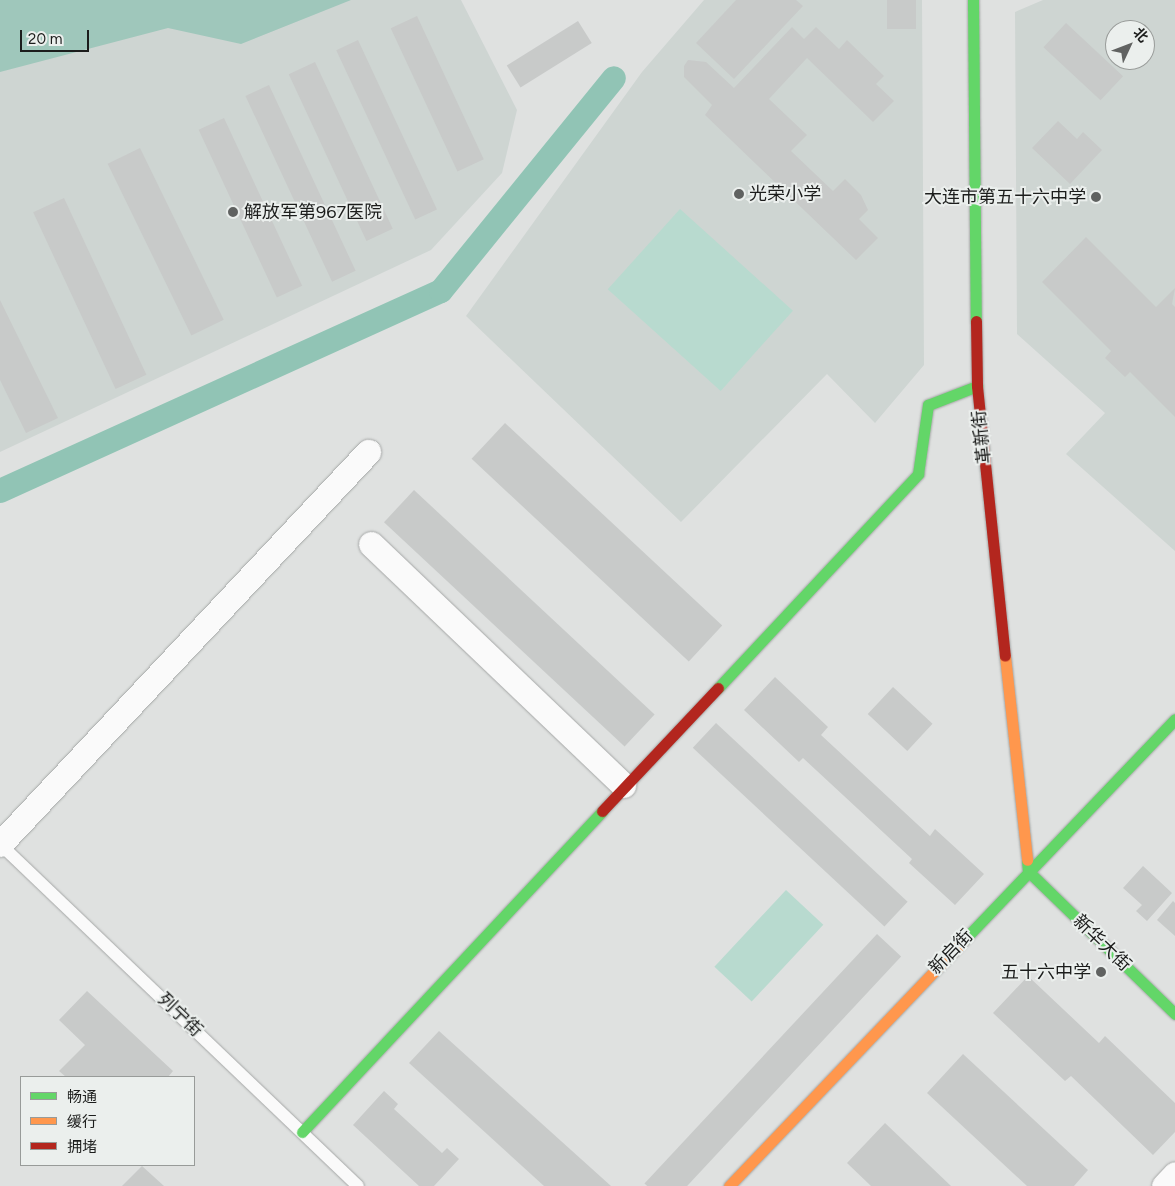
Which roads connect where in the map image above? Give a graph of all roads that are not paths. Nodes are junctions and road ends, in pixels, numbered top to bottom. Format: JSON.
{"nodes":[{"id":1,"x":973,"y":0,"type":"edge"},
{"id":2,"x":977,"y":386,"type":"junction"},
{"id":3,"x":368,"y":452,"type":"dead end"},
{"id":4,"x":371,"y":544,"type":"dead end"},
{"id":5,"x":1175,"y":719,"type":"edge"},
{"id":6,"x":623,"y":786,"type":"junction"},
{"id":7,"x":0,"y":844,"type":"edge"},
{"id":8,"x":1028,"y":871,"type":"junction"},
{"id":9,"x":1175,"y":1014,"type":"edge"},
{"id":10,"x":302,"y":1132,"type":"junction"},
{"id":11,"x":1175,"y":1174,"type":"edge"},
{"id":12,"x":358,"y":1186,"type":"edge"},
{"id":13,"x":729,"y":1186,"type":"edge"},
{"id":14,"x":1164,"y":1186,"type":"edge"}],
"edges":[{"from":1,"to":2,"type":"street","name":"革新街"},
{"from":2,"to":6,"type":"street"},
{"from":2,"to":8,"type":"street","name":"革新街"},
{"from":3,"to":7,"type":"street"},
{"from":4,"to":6,"type":"street"},
{"from":5,"to":8,"type":"street","name":"新启街"},
{"from":6,"to":10,"type":"street"},
{"from":7,"to":10,"type":"lane","name":"列宁街"},
{"from":8,"to":9,"type":"street","name":"新华大街"},
{"from":8,"to":13,"type":"street","name":"新启街"},
{"from":10,"to":12,"type":"lane","name":"列宁街"},
{"from":11,"to":14,"type":"street"}]}
